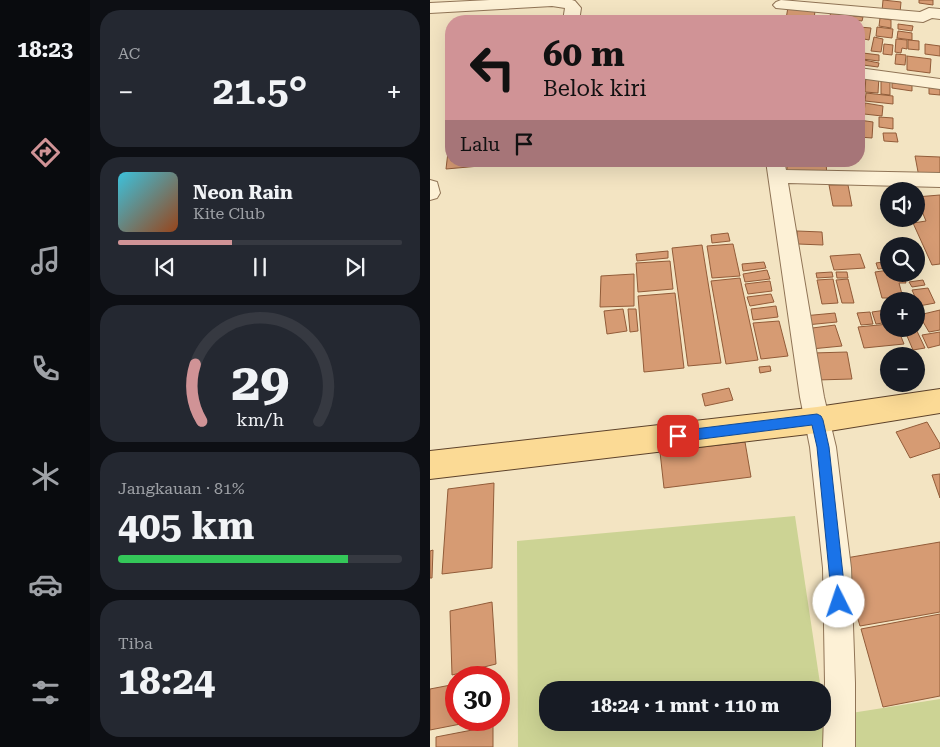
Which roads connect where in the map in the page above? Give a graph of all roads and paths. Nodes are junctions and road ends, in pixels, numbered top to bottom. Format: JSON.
{"nodes":[{"id":1,"x":781,"y":3,"type":"edge"},
{"id":2,"x":430,"y":8,"type":"edge"},
{"id":3,"x":940,"y":14,"type":"edge"},
{"id":4,"x":572,"y":15,"type":"edge"},
{"id":5,"x":865,"y":74,"type":"edge"},
{"id":6,"x":940,"y":84,"type":"edge"},
{"id":7,"x":777,"y":169,"type":"edge"},
{"id":8,"x":940,"y":180,"type":"edge"},
{"id":9,"x":430,"y":187,"type":"edge"},
{"id":10,"x":430,"y":194,"type":"edge"},
{"id":11,"x":940,"y":401,"type":"edge"},
{"id":12,"x":817,"y":420,"type":"junction"},
{"id":13,"x":430,"y":465,"type":"edge"},
{"id":14,"x":839,"y":747,"type":"edge"}],
"edges":[{"from":1,"to":3,"type":"street"},
{"from":2,"to":4,"type":"street"},
{"from":5,"to":6,"type":"street"},
{"from":7,"to":8,"type":"street"},
{"from":7,"to":12,"type":"street"},
{"from":9,"to":10,"type":"street"},
{"from":11,"to":12,"type":"main road"},
{"from":12,"to":13,"type":"main road"},
{"from":12,"to":14,"type":"street"}]}
